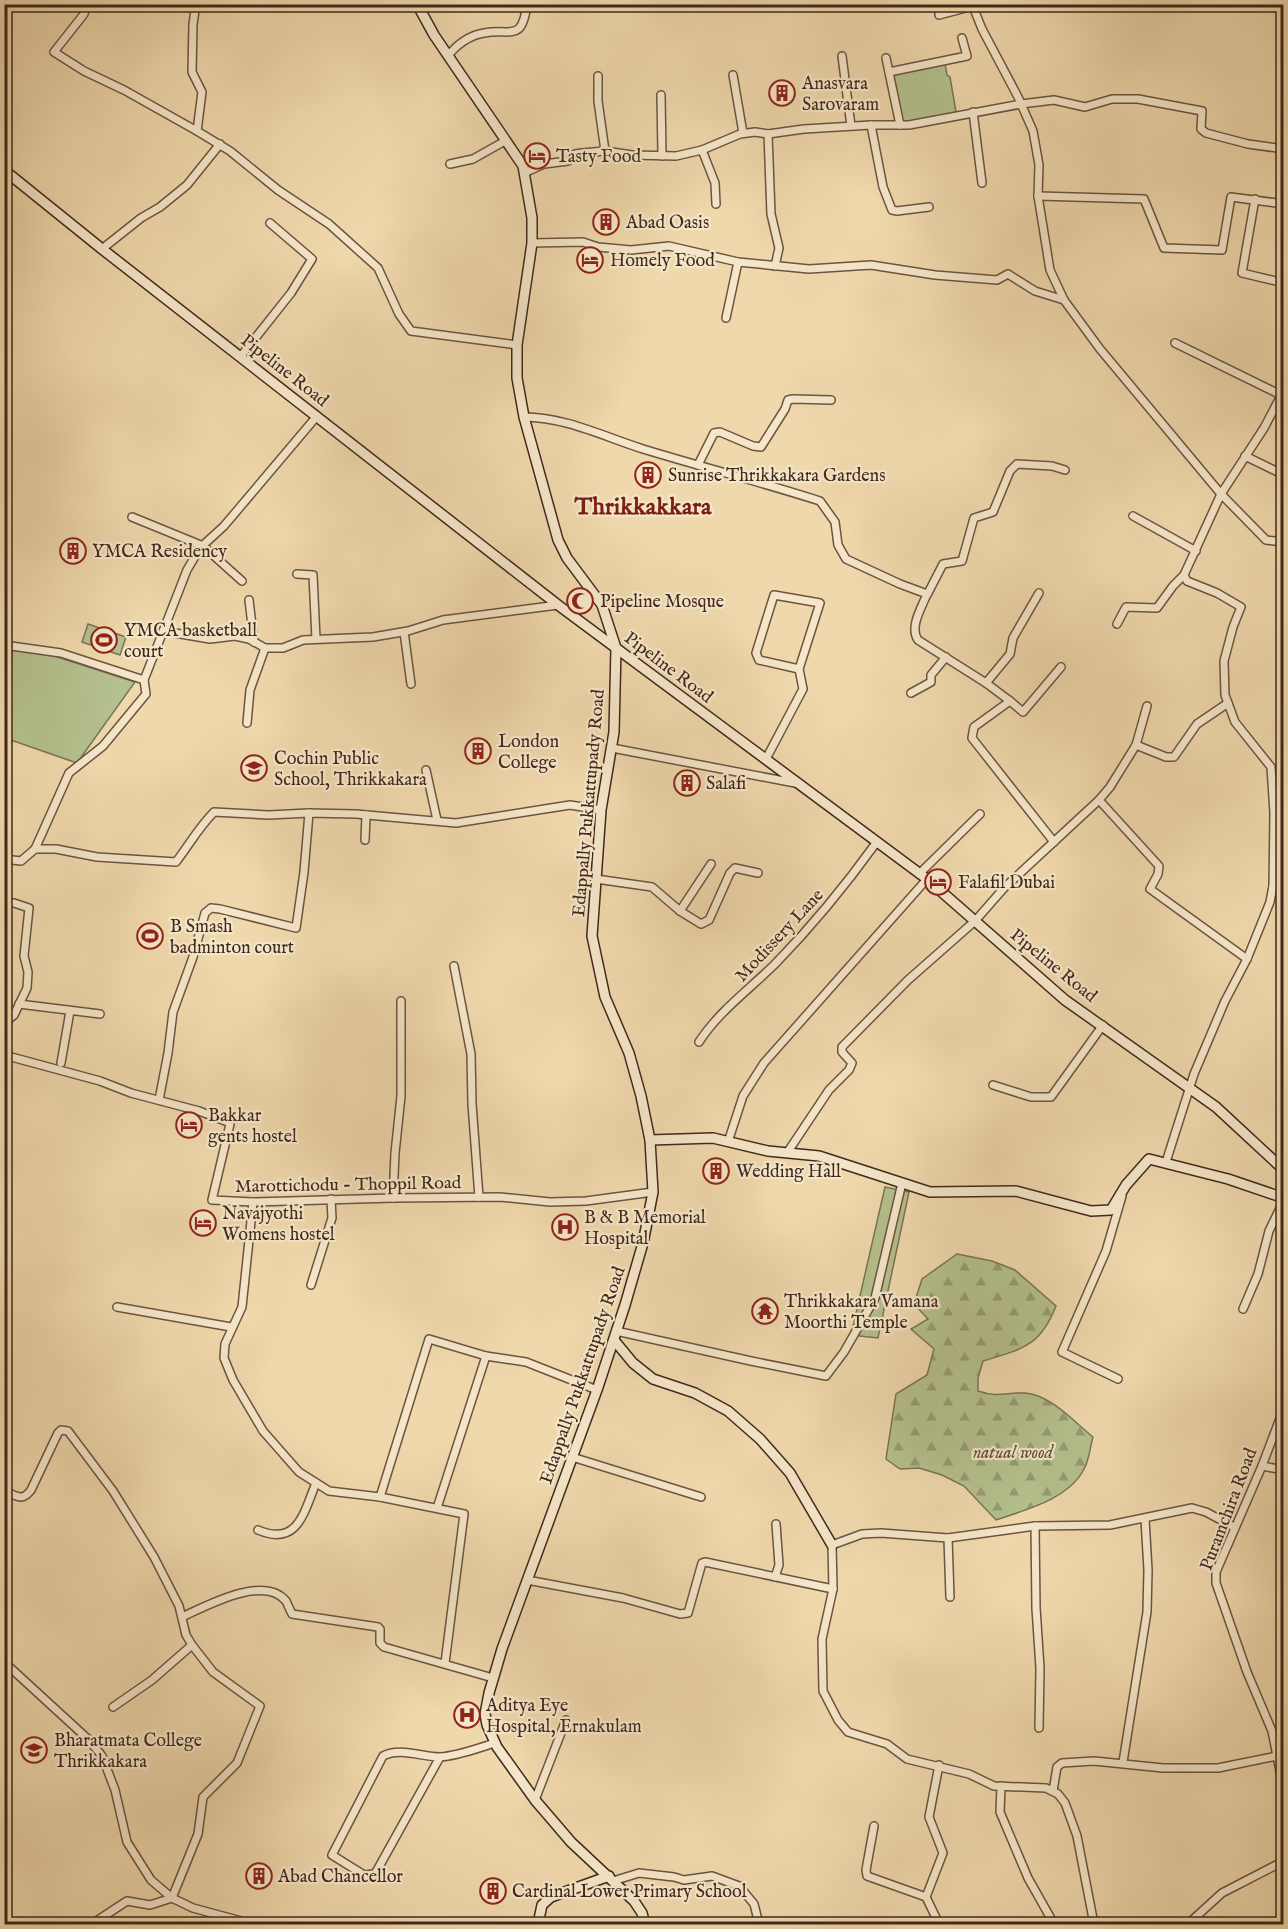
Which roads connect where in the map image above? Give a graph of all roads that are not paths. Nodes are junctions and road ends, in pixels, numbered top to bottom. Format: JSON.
{"nodes":[{"id":1,"x":86,"y":4,"type":"edge"},
{"id":2,"x":196,"y":4,"type":"edge"},
{"id":3,"x":343,"y":4,"type":"edge"},
{"id":4,"x":366,"y":4,"type":"edge"},
{"id":5,"x":417,"y":4,"type":"edge"},
{"id":6,"x":527,"y":4,"type":"edge"},
{"id":7,"x":973,"y":5,"type":"edge"},
{"id":8,"x":939,"y":15,"type":"dead end"},
{"id":9,"x":962,"y":38,"type":"dead end"},
{"id":10,"x":448,"y":56,"type":"junction"},
{"id":11,"x":842,"y":56,"type":"dead end"},
{"id":12,"x":886,"y":58,"type":"dead end"},
{"id":13,"x":889,"y":72,"type":"junction"},
{"id":14,"x":733,"y":75,"type":"dead end"},
{"id":15,"x":598,"y":76,"type":"dead end"},
{"id":16,"x":661,"y":96,"type":"dead end"},
{"id":17,"x":1021,"y":104,"type":"junction"},
{"id":18,"x":973,"y":112,"type":"junction"},
{"id":19,"x":871,"y":125,"type":"junction"},
{"id":20,"x":900,"y":125,"type":"junction"},
{"id":21,"x":851,"y":126,"type":"junction"},
{"id":22,"x":197,"y":131,"type":"junction"},
{"id":23,"x":743,"y":134,"type":"junction"},
{"id":24,"x":768,"y":134,"type":"junction"},
{"id":25,"x":505,"y":141,"type":"junction"},
{"id":26,"x":220,"y":144,"type":"junction"},
{"id":27,"x":1284,"y":149,"type":"edge"},
{"id":28,"x":702,"y":150,"type":"junction"},
{"id":29,"x":605,"y":151,"type":"junction"},
{"id":30,"x":662,"y":156,"type":"junction"},
{"id":31,"x":450,"y":164,"type":"dead end"},
{"id":32,"x":4,"y":170,"type":"edge"},
{"id":33,"x":524,"y":173,"type":"junction"},
{"id":34,"x":982,"y":183,"type":"dead end"},
{"id":35,"x":1038,"y":196,"type":"junction"},
{"id":36,"x":1255,"y":199,"type":"junction"},
{"id":37,"x":716,"y":204,"type":"dead end"},
{"id":38,"x":1284,"y":204,"type":"edge"},
{"id":39,"x":929,"y":207,"type":"dead end"},
{"id":40,"x":270,"y":223,"type":"dead end"},
{"id":41,"x":532,"y":243,"type":"junction"},
{"id":42,"x":102,"y":249,"type":"junction"},
{"id":43,"x":738,"y":262,"type":"junction"},
{"id":44,"x":774,"y":266,"type":"junction"},
{"id":45,"x":1284,"y":283,"type":"edge"},
{"id":46,"x":1064,"y":300,"type":"junction"},
{"id":47,"x":726,"y":318,"type":"dead end"},
{"id":48,"x":1175,"y":343,"type":"dead end"},
{"id":49,"x":517,"y":345,"type":"junction"},
{"id":50,"x":241,"y":356,"type":"junction"},
{"id":51,"x":1282,"y":393,"type":"edge"},
{"id":52,"x":831,"y":400,"type":"dead end"},
{"id":53,"x":317,"y":416,"type":"junction"},
{"id":54,"x":524,"y":417,"type":"junction"},
{"id":55,"x":1245,"y":456,"type":"junction"},
{"id":56,"x":698,"y":465,"type":"junction"},
{"id":57,"x":1065,"y":470,"type":"dead end"},
{"id":58,"x":1284,"y":475,"type":"edge"},
{"id":59,"x":1221,"y":494,"type":"junction"},
{"id":60,"x":132,"y":516,"type":"dead end"},
{"id":61,"x":1132,"y":516,"type":"dead end"},
{"id":62,"x":1284,"y":542,"type":"edge"},
{"id":63,"x":203,"y":546,"type":"junction"},
{"id":64,"x":1196,"y":551,"type":"junction"},
{"id":65,"x":297,"y":574,"type":"dead end"},
{"id":66,"x":1184,"y":575,"type":"junction"},
{"id":67,"x":242,"y":581,"type":"dead end"},
{"id":68,"x":1039,"y":593,"type":"dead end"},
{"id":69,"x":927,"y":595,"type":"junction"},
{"id":70,"x":249,"y":600,"type":"dead end"},
{"id":71,"x":558,"y":605,"type":"junction"},
{"id":72,"x":1117,"y":624,"type":"dead end"},
{"id":73,"x":163,"y":632,"type":"junction"},
{"id":74,"x":404,"y":632,"type":"junction"},
{"id":75,"x":316,"y":639,"type":"junction"},
{"id":76,"x":254,"y":642,"type":"junction"},
{"id":77,"x":4,"y":645,"type":"edge"},
{"id":78,"x":265,"y":648,"type":"junction"},
{"id":79,"x":616,"y":648,"type":"junction"},
{"id":80,"x":946,"y":657,"type":"junction"},
{"id":81,"x":1061,"y":667,"type":"dead end"},
{"id":82,"x":799,"y":669,"type":"junction"},
{"id":83,"x":144,"y":680,"type":"junction"},
{"id":84,"x":986,"y":683,"type":"junction"},
{"id":85,"x":411,"y":684,"type":"dead end"},
{"id":86,"x":911,"y":693,"type":"dead end"},
{"id":87,"x":1010,"y":701,"type":"junction"},
{"id":88,"x":1228,"y":703,"type":"junction"},
{"id":89,"x":1147,"y":706,"type":"dead end"},
{"id":90,"x":247,"y":723,"type":"dead end"},
{"id":91,"x":1136,"y":745,"type":"junction"},
{"id":92,"x":612,"y":748,"type":"junction"},
{"id":93,"x":766,"y":759,"type":"junction"},
{"id":94,"x":426,"y":770,"type":"dead end"},
{"id":95,"x":798,"y":784,"type":"junction"},
{"id":96,"x":1099,"y":800,"type":"junction"},
{"id":97,"x":601,"y":810,"type":"junction"},
{"id":98,"x":309,"y":813,"type":"junction"},
{"id":99,"x":980,"y":814,"type":"dead end"},
{"id":100,"x":366,"y":815,"type":"junction"},
{"id":101,"x":437,"y":820,"type":"junction"},
{"id":102,"x":365,"y":840,"type":"dead end"},
{"id":103,"x":1054,"y":842,"type":"junction"},
{"id":104,"x":876,"y":843,"type":"junction"},
{"id":105,"x":35,"y":849,"type":"junction"},
{"id":106,"x":4,"y":859,"type":"edge"},
{"id":107,"x":711,"y":864,"type":"dead end"},
{"id":108,"x":758,"y":873,"type":"dead end"},
{"id":109,"x":923,"y":877,"type":"junction"},
{"id":110,"x":596,"y":879,"type":"junction"},
{"id":111,"x":1273,"y":886,"type":"junction"},
{"id":112,"x":1284,"y":890,"type":"edge"},
{"id":113,"x":4,"y":903,"type":"edge"},
{"id":114,"x":680,"y":911,"type":"junction"},
{"id":115,"x":975,"y":921,"type":"junction"},
{"id":116,"x":1247,"y":959,"type":"junction"},
{"id":117,"x":454,"y":966,"type":"dead end"},
{"id":118,"x":401,"y":1001,"type":"dead end"},
{"id":119,"x":19,"y":1004,"type":"junction"},
{"id":120,"x":70,"y":1011,"type":"junction"},
{"id":121,"x":100,"y":1014,"type":"dead end"},
{"id":122,"x":4,"y":1023,"type":"edge"},
{"id":123,"x":1103,"y":1026,"type":"junction"},
{"id":124,"x":699,"y":1042,"type":"dead end"},
{"id":125,"x":4,"y":1055,"type":"edge"},
{"id":126,"x":61,"y":1063,"type":"dead end"},
{"id":127,"x":993,"y":1085,"type":"dead end"},
{"id":128,"x":1189,"y":1088,"type":"junction"},
{"id":129,"x":159,"y":1100,"type":"junction"},
{"id":130,"x":650,"y":1140,"type":"junction"},
{"id":131,"x":728,"y":1142,"type":"junction"},
{"id":132,"x":787,"y":1153,"type":"junction"},
{"id":133,"x":1166,"y":1162,"type":"junction"},
{"id":134,"x":1284,"y":1170,"type":"edge"},
{"id":135,"x":902,"y":1183,"type":"junction"},
{"id":136,"x":1124,"y":1188,"type":"junction"},
{"id":137,"x":653,"y":1192,"type":"junction"},
{"id":138,"x":393,"y":1197,"type":"junction"},
{"id":139,"x":479,"y":1197,"type":"junction"},
{"id":140,"x":330,"y":1199,"type":"junction"},
{"id":141,"x":1284,"y":1199,"type":"edge"},
{"id":142,"x":253,"y":1202,"type":"junction"},
{"id":143,"x":1282,"y":1212,"type":"edge"},
{"id":144,"x":311,"y":1285,"type":"dead end"},
{"id":145,"x":117,"y":1307,"type":"dead end"},
{"id":146,"x":1243,"y":1309,"type":"dead end"},
{"id":147,"x":231,"y":1327,"type":"junction"},
{"id":148,"x":615,"y":1335,"type":"junction"},
{"id":149,"x":486,"y":1356,"type":"junction"},
{"id":150,"x":1118,"y":1379,"type":"dead end"},
{"id":151,"x":597,"y":1390,"type":"junction"},
{"id":152,"x":1284,"y":1408,"type":"edge"},
{"id":153,"x":572,"y":1457,"type":"junction"},
{"id":154,"x":1262,"y":1466,"type":"junction"},
{"id":155,"x":1284,"y":1470,"type":"edge"},
{"id":156,"x":316,"y":1483,"type":"junction"},
{"id":157,"x":4,"y":1491,"type":"edge"},
{"id":158,"x":380,"y":1497,"type":"junction"},
{"id":159,"x":701,"y":1497,"type":"dead end"},
{"id":160,"x":437,"y":1508,"type":"junction"},
{"id":161,"x":1145,"y":1519,"type":"junction"},
{"id":162,"x":776,"y":1524,"type":"dead end"},
{"id":163,"x":1035,"y":1526,"type":"junction"},
{"id":164,"x":1234,"y":1527,"type":"junction"},
{"id":165,"x":258,"y":1530,"type":"dead end"},
{"id":166,"x":948,"y":1538,"type":"junction"},
{"id":167,"x":832,"y":1545,"type":"junction"},
{"id":168,"x":775,"y":1577,"type":"junction"},
{"id":169,"x":527,"y":1580,"type":"junction"},
{"id":170,"x":833,"y":1589,"type":"junction"},
{"id":171,"x":950,"y":1597,"type":"dead end"},
{"id":172,"x":182,"y":1617,"type":"junction"},
{"id":173,"x":192,"y":1645,"type":"junction"},
{"id":174,"x":4,"y":1662,"type":"edge"},
{"id":175,"x":445,"y":1663,"type":"junction"},
{"id":176,"x":493,"y":1678,"type":"junction"},
{"id":177,"x":113,"y":1707,"type":"dead end"},
{"id":178,"x":566,"y":1720,"type":"dead end"},
{"id":179,"x":1039,"y":1728,"type":"dead end"},
{"id":180,"x":495,"y":1743,"type":"junction"},
{"id":181,"x":1277,"y":1756,"type":"junction"},
{"id":182,"x":440,"y":1757,"type":"junction"},
{"id":183,"x":1123,"y":1762,"type":"junction"},
{"id":184,"x":939,"y":1765,"type":"junction"},
{"id":185,"x":1001,"y":1786,"type":"junction"},
{"id":186,"x":1053,"y":1791,"type":"junction"},
{"id":187,"x":1284,"y":1791,"type":"edge"},
{"id":188,"x":535,"y":1800,"type":"junction"},
{"id":189,"x":874,"y":1827,"type":"dead end"},
{"id":190,"x":1284,"y":1861,"type":"edge"},
{"id":191,"x":611,"y":1879,"type":"junction"},
{"id":192,"x":172,"y":1898,"type":"junction"},
{"id":193,"x":926,"y":1898,"type":"junction"},
{"id":194,"x":96,"y":1924,"type":"edge"},
{"id":195,"x":252,"y":1924,"type":"edge"},
{"id":196,"x":538,"y":1924,"type":"edge"},
{"id":197,"x":645,"y":1924,"type":"edge"},
{"id":198,"x":759,"y":1924,"type":"edge"},
{"id":199,"x":939,"y":1924,"type":"edge"},
{"id":200,"x":1054,"y":1924,"type":"edge"},
{"id":201,"x":1094,"y":1924,"type":"edge"},
{"id":202,"x":1188,"y":1924,"type":"edge"}],
"edges":[{"from":1,"to":22,"type":"street"},
{"from":2,"to":22,"type":"street"},
{"from":3,"to":4,"type":"street"},
{"from":5,"to":10,"type":"street","name":"Edappally Pukkattupady Road"},
{"from":6,"to":10,"type":"street"},
{"from":7,"to":8,"type":"street"},
{"from":7,"to":17,"type":"street"},
{"from":9,"to":13,"type":"street"},
{"from":10,"to":25,"type":"street","name":"Edappally Pukkattupady Road"},
{"from":11,"to":21,"type":"street"},
{"from":12,"to":13,"type":"street"},
{"from":13,"to":20,"type":"street"},
{"from":14,"to":23,"type":"street"},
{"from":15,"to":29,"type":"street"},
{"from":16,"to":30,"type":"street"},
{"from":17,"to":18,"type":"street"},
{"from":17,"to":27,"type":"street"},
{"from":17,"to":35,"type":"street"},
{"from":18,"to":20,"type":"street"},
{"from":18,"to":34,"type":"street"},
{"from":19,"to":20,"type":"street"},
{"from":19,"to":21,"type":"street"},
{"from":19,"to":39,"type":"street"},
{"from":21,"to":24,"type":"street"},
{"from":22,"to":26,"type":"street"},
{"from":23,"to":24,"type":"street"},
{"from":23,"to":28,"type":"street"},
{"from":24,"to":44,"type":"street"},
{"from":25,"to":31,"type":"street"},
{"from":25,"to":33,"type":"street","name":"Edappally Pukkattupady Road"},
{"from":26,"to":42,"type":"street"},
{"from":26,"to":49,"type":"street"},
{"from":28,"to":30,"type":"street"},
{"from":28,"to":37,"type":"street"},
{"from":29,"to":30,"type":"street"},
{"from":29,"to":33,"type":"street"},
{"from":32,"to":42,"type":"street","name":"Pipeline Road"},
{"from":33,"to":41,"type":"street","name":"Edappally Pukkattupady Road"},
{"from":35,"to":36,"type":"street"},
{"from":35,"to":46,"type":"street"},
{"from":36,"to":38,"type":"street"},
{"from":36,"to":45,"type":"street"},
{"from":40,"to":50,"type":"street"},
{"from":41,"to":43,"type":"street"},
{"from":41,"to":49,"type":"street","name":"Edappally Pukkattupady Road"},
{"from":42,"to":50,"type":"street","name":"Pipeline Road"},
{"from":43,"to":44,"type":"street"},
{"from":43,"to":47,"type":"street"},
{"from":44,"to":46,"type":"street"},
{"from":46,"to":59,"type":"street"},
{"from":48,"to":51,"type":"street"},
{"from":49,"to":54,"type":"street","name":"Edappally Pukkattupady Road"},
{"from":50,"to":53,"type":"street","name":"Pipeline Road"},
{"from":51,"to":55,"type":"street"},
{"from":52,"to":56,"type":"street"},
{"from":53,"to":63,"type":"street"},
{"from":53,"to":71,"type":"street","name":"Pipeline Road"},
{"from":54,"to":56,"type":"street"},
{"from":54,"to":79,"type":"street","name":"Edappally Pukkattupady Road"},
{"from":55,"to":58,"type":"street"},
{"from":55,"to":59,"type":"street"},
{"from":56,"to":69,"type":"street"},
{"from":57,"to":69,"type":"street"},
{"from":59,"to":62,"type":"street"},
{"from":59,"to":64,"type":"street"},
{"from":60,"to":63,"type":"street"},
{"from":61,"to":64,"type":"street"},
{"from":63,"to":67,"type":"street"},
{"from":63,"to":73,"type":"street"},
{"from":64,"to":66,"type":"street"},
{"from":65,"to":75,"type":"street"},
{"from":66,"to":72,"type":"street"},
{"from":66,"to":88,"type":"street"},
{"from":68,"to":84,"type":"street"},
{"from":69,"to":80,"type":"street"},
{"from":70,"to":76,"type":"street"},
{"from":71,"to":74,"type":"street"},
{"from":71,"to":79,"type":"street","name":"Pipeline Road"},
{"from":73,"to":76,"type":"street"},
{"from":73,"to":83,"type":"street"},
{"from":74,"to":75,"type":"street"},
{"from":74,"to":85,"type":"street"},
{"from":75,"to":78,"type":"street"},
{"from":76,"to":78,"type":"street"},
{"from":77,"to":83,"type":"street"},
{"from":78,"to":90,"type":"street"},
{"from":79,"to":92,"type":"street","name":"Edappally Pukkattupady Road"},
{"from":79,"to":93,"type":"street","name":"Pipeline Road"},
{"from":80,"to":84,"type":"street"},
{"from":80,"to":86,"type":"street"},
{"from":81,"to":87,"type":"street"},
{"from":82,"to":82,"type":"street"},
{"from":82,"to":93,"type":"street"},
{"from":83,"to":105,"type":"street"},
{"from":84,"to":87,"type":"street"},
{"from":87,"to":103,"type":"street"},
{"from":88,"to":91,"type":"street"},
{"from":88,"to":111,"type":"street"},
{"from":89,"to":91,"type":"street"},
{"from":91,"to":96,"type":"street"},
{"from":92,"to":95,"type":"street"},
{"from":92,"to":97,"type":"street","name":"Edappally Pukkattupady Road"},
{"from":93,"to":95,"type":"street","name":"Pipeline Road"},
{"from":94,"to":101,"type":"street"},
{"from":95,"to":104,"type":"street","name":"Pipeline Road"},
{"from":96,"to":103,"type":"street"},
{"from":96,"to":116,"type":"street"},
{"from":97,"to":101,"type":"street"},
{"from":97,"to":110,"type":"street","name":"Edappally Pukkattupady Road"},
{"from":98,"to":100,"type":"street"},
{"from":98,"to":105,"type":"street"},
{"from":98,"to":129,"type":"street"},
{"from":99,"to":109,"type":"street"},
{"from":100,"to":101,"type":"street"},
{"from":100,"to":102,"type":"street"},
{"from":103,"to":115,"type":"street"},
{"from":104,"to":109,"type":"street","name":"Pipeline Road"},
{"from":104,"to":124,"type":"street","name":"Modissery Lane"},
{"from":105,"to":106,"type":"street"},
{"from":107,"to":114,"type":"street"},
{"from":108,"to":114,"type":"street"},
{"from":109,"to":115,"type":"street","name":"Pipeline Road"},
{"from":109,"to":131,"type":"street"},
{"from":110,"to":114,"type":"street"},
{"from":110,"to":130,"type":"street","name":"Edappally Pukkattupady Road"},
{"from":111,"to":112,"type":"street"},
{"from":111,"to":116,"type":"street"},
{"from":113,"to":119,"type":"street"},
{"from":115,"to":123,"type":"street","name":"Pipeline Road"},
{"from":115,"to":132,"type":"street"},
{"from":116,"to":128,"type":"street"},
{"from":117,"to":139,"type":"street"},
{"from":118,"to":138,"type":"street"},
{"from":119,"to":120,"type":"street"},
{"from":119,"to":122,"type":"street"},
{"from":120,"to":121,"type":"street"},
{"from":120,"to":126,"type":"street"},
{"from":123,"to":127,"type":"street"},
{"from":123,"to":128,"type":"street","name":"Pipeline Road"},
{"from":125,"to":129,"type":"street","name":"Marottichodu - Thoppil Road"},
{"from":128,"to":133,"type":"street"},
{"from":128,"to":134,"type":"street","name":"Pipeline Road"},
{"from":129,"to":142,"type":"street","name":"Marottichodu - Thoppil Road"},
{"from":130,"to":131,"type":"street"},
{"from":130,"to":137,"type":"street","name":"Edappally Pukkattupady Road"},
{"from":131,"to":132,"type":"street"},
{"from":132,"to":135,"type":"street"},
{"from":133,"to":136,"type":"street"},
{"from":133,"to":141,"type":"street"},
{"from":135,"to":136,"type":"street"},
{"from":135,"to":148,"type":"street"},
{"from":136,"to":150,"type":"street"},
{"from":137,"to":139,"type":"street","name":"Marottichodu - Thoppil Road"},
{"from":137,"to":148,"type":"street","name":"Edappally Pukkattupady Road"},
{"from":138,"to":139,"type":"street","name":"Marottichodu - Thoppil Road"},
{"from":138,"to":140,"type":"street","name":"Marottichodu - Thoppil Road"},
{"from":140,"to":142,"type":"street","name":"Marottichodu - Thoppil Road"},
{"from":140,"to":144,"type":"street"},
{"from":141,"to":143,"type":"street"},
{"from":142,"to":147,"type":"street"},
{"from":143,"to":146,"type":"street"},
{"from":145,"to":147,"type":"street"},
{"from":147,"to":156,"type":"street"},
{"from":148,"to":151,"type":"street","name":"Edappally Pukkattupady Road"},
{"from":148,"to":167,"type":"street"},
{"from":149,"to":151,"type":"street"},
{"from":149,"to":158,"type":"street"},
{"from":149,"to":160,"type":"street"},
{"from":151,"to":153,"type":"street","name":"Edappally Pukkattupady Road"},
{"from":152,"to":154,"type":"street","name":"Puramchira Road"},
{"from":153,"to":159,"type":"street"},
{"from":153,"to":169,"type":"street","name":"Edappally Pukkattupady Road"},
{"from":154,"to":155,"type":"street"},
{"from":154,"to":164,"type":"street","name":"Puramchira Road"},
{"from":156,"to":158,"type":"street"},
{"from":156,"to":165,"type":"street"},
{"from":157,"to":172,"type":"street"},
{"from":158,"to":160,"type":"street"},
{"from":160,"to":175,"type":"street"},
{"from":161,"to":163,"type":"street"},
{"from":161,"to":164,"type":"street"},
{"from":161,"to":183,"type":"street"},
{"from":162,"to":168,"type":"street"},
{"from":163,"to":166,"type":"street"},
{"from":163,"to":179,"type":"street"},
{"from":164,"to":181,"type":"street","name":"Puramchira Road"},
{"from":166,"to":167,"type":"street"},
{"from":166,"to":171,"type":"street"},
{"from":167,"to":170,"type":"street"},
{"from":168,"to":169,"type":"street"},
{"from":168,"to":170,"type":"street"},
{"from":169,"to":176,"type":"street","name":"Edappally Pukkattupady Road"},
{"from":170,"to":184,"type":"street"},
{"from":172,"to":173,"type":"street"},
{"from":172,"to":175,"type":"street"},
{"from":173,"to":177,"type":"street"},
{"from":173,"to":192,"type":"street"},
{"from":174,"to":192,"type":"street"},
{"from":175,"to":176,"type":"street"},
{"from":176,"to":180,"type":"street","name":"Edappally Pukkattupady Road"},
{"from":178,"to":188,"type":"street"},
{"from":180,"to":182,"type":"street"},
{"from":180,"to":188,"type":"street","name":"Edappally Pukkattupady Road"},
{"from":181,"to":183,"type":"street"},
{"from":181,"to":187,"type":"street","name":"Puramchira Road"},
{"from":182,"to":182,"type":"street"},
{"from":183,"to":186,"type":"street"},
{"from":184,"to":185,"type":"street"},
{"from":184,"to":193,"type":"street"},
{"from":185,"to":186,"type":"street"},
{"from":185,"to":200,"type":"street"},
{"from":186,"to":201,"type":"street"},
{"from":188,"to":191,"type":"street","name":"Edappally Pukkattupady Road"},
{"from":189,"to":193,"type":"street"},
{"from":190,"to":202,"type":"street"},
{"from":191,"to":196,"type":"street"},
{"from":191,"to":197,"type":"street","name":"Edappally Pukkattupady Road"},
{"from":191,"to":198,"type":"street"},
{"from":192,"to":194,"type":"street"},
{"from":192,"to":195,"type":"street"},
{"from":193,"to":199,"type":"street"}]}
